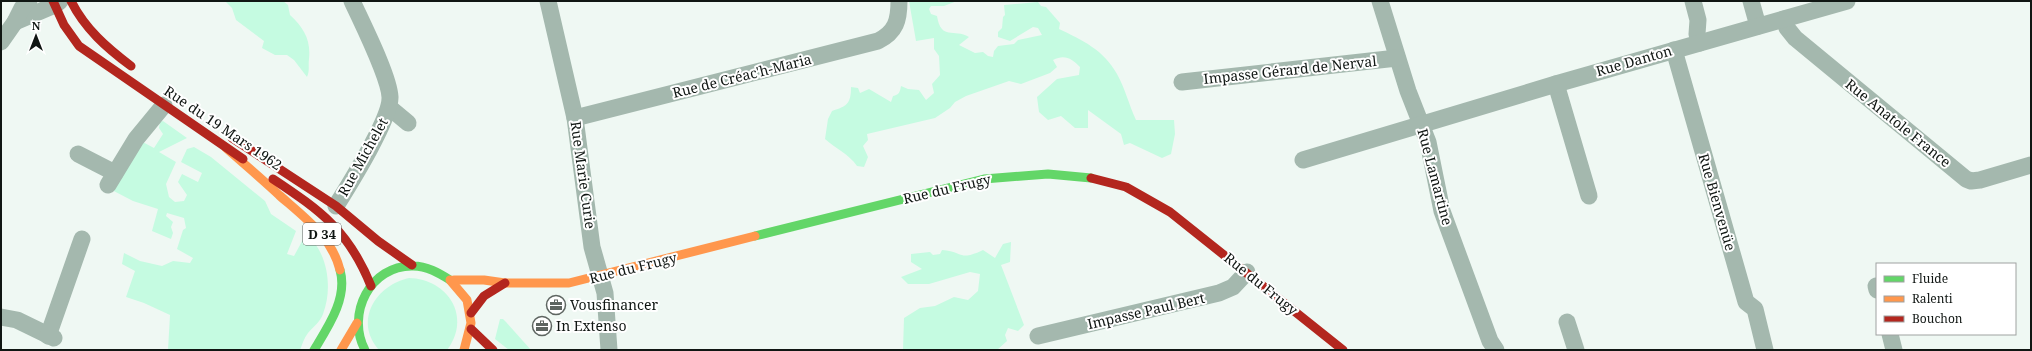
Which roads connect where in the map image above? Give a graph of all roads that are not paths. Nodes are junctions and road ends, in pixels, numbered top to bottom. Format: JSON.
{"nodes":[{"id":1,"x":29,"y":1,"type":"edge"},
{"id":2,"x":352,"y":1,"type":"edge"},
{"id":3,"x":548,"y":1,"type":"edge"},
{"id":4,"x":899,"y":1,"type":"edge"},
{"id":5,"x":1380,"y":1,"type":"edge"},
{"id":6,"x":1693,"y":1,"type":"edge"},
{"id":7,"x":1751,"y":1,"type":"edge"},
{"id":8,"x":1847,"y":1,"type":"edge"},
{"id":9,"x":60,"y":2,"type":"edge"},
{"id":10,"x":1784,"y":19,"type":"junction"},
{"id":11,"x":16,"y":22,"type":"junction"},
{"id":12,"x":1758,"y":26,"type":"junction"},
{"id":13,"x":1,"y":42,"type":"edge"},
{"id":14,"x":1700,"y":42,"type":"junction"},
{"id":15,"x":1674,"y":50,"type":"junction"},
{"id":16,"x":1397,"y":58,"type":"junction"},
{"id":17,"x":137,"y":71,"type":"dead end"},
{"id":18,"x":1182,"y":82,"type":"dead end"},
{"id":19,"x":1556,"y":84,"type":"junction"},
{"id":20,"x":164,"y":105,"type":"junction"},
{"id":21,"x":390,"y":108,"type":"junction"},
{"id":22,"x":575,"y":118,"type":"junction"},
{"id":23,"x":408,"y":123,"type":"dead end"},
{"id":24,"x":1421,"y":124,"type":"junction"},
{"id":25,"x":224,"y":132,"type":"dead end"},
{"id":26,"x":226,"y":148,"type":"junction"},
{"id":27,"x":78,"y":154,"type":"dead end"},
{"id":28,"x":1303,"y":160,"type":"dead end"},
{"id":29,"x":2031,"y":165,"type":"edge"},
{"id":30,"x":1589,"y":196,"type":"dead end"},
{"id":31,"x":336,"y":206,"type":"junction"},
{"id":32,"x":82,"y":239,"type":"dead end"},
{"id":33,"x":412,"y":265,"type":"junction"},
{"id":34,"x":1247,"y":272,"type":"junction"},
{"id":35,"x":601,"y":276,"type":"junction"},
{"id":36,"x":454,"y":280,"type":"junction"},
{"id":37,"x":505,"y":283,"type":"junction"},
{"id":38,"x":371,"y":286,"type":"junction"},
{"id":39,"x":471,"y":313,"type":"junction"},
{"id":40,"x":1,"y":316,"type":"edge"},
{"id":41,"x":1567,"y":322,"type":"dead end"},
{"id":42,"x":357,"y":323,"type":"junction"},
{"id":43,"x":472,"y":329,"type":"junction"},
{"id":44,"x":1890,"y":335,"type":"edge"},
{"id":45,"x":1038,"y":336,"type":"dead end"},
{"id":46,"x":314,"y":350,"type":"edge"},
{"id":47,"x":341,"y":350,"type":"edge"},
{"id":48,"x":365,"y":350,"type":"edge"},
{"id":49,"x":464,"y":350,"type":"edge"},
{"id":50,"x":493,"y":350,"type":"edge"},
{"id":51,"x":609,"y":350,"type":"edge"},
{"id":52,"x":1343,"y":350,"type":"edge"},
{"id":53,"x":1496,"y":350,"type":"edge"},
{"id":54,"x":1576,"y":350,"type":"edge"},
{"id":55,"x":1765,"y":350,"type":"edge"},
{"id":56,"x":1894,"y":350,"type":"edge"}],
"edges":[{"from":1,"to":11,"type":"street"},
{"from":2,"to":21,"type":"street","name":"Rue Michelet"},
{"from":3,"to":22,"type":"street","name":"Rue Marie Curie"},
{"from":4,"to":22,"type":"street","name":"Rue de Créac'h-Maria"},
{"from":5,"to":16,"type":"street","name":"Rue Lamartine"},
{"from":6,"to":14,"type":"street"},
{"from":7,"to":12,"type":"street"},
{"from":8,"to":10,"type":"street","name":"Rue Danton"},
{"from":9,"to":11,"type":"street"},
{"from":9,"to":17,"type":"main road"},
{"from":9,"to":20,"type":"main road","name":"Rue du 19 Mars 1962","number":"D 34"},
{"from":10,"to":12,"type":"street","name":"Rue Danton"},
{"from":10,"to":29,"type":"street","name":"Rue Anatole France"},
{"from":11,"to":13,"type":"street"},
{"from":12,"to":14,"type":"street","name":"Rue Danton"},
{"from":14,"to":15,"type":"street","name":"Rue Danton"},
{"from":15,"to":19,"type":"street","name":"Rue Danton"},
{"from":15,"to":55,"type":"street","name":"Rue Bienvenüe"},
{"from":16,"to":18,"type":"street","name":"Impasse Gérard de Nerval"},
{"from":16,"to":24,"type":"street","name":"Rue Lamartine"},
{"from":19,"to":24,"type":"street","name":"Rue Danton"},
{"from":19,"to":30,"type":"street"},
{"from":20,"to":26,"type":"main road","name":"Rue du 19 Mars 1962","number":"D 34"},
{"from":20,"to":27,"type":"street"},
{"from":21,"to":23,"type":"street","name":"Rue Michelet"},
{"from":21,"to":31,"type":"street","name":"Rue Michelet"},
{"from":22,"to":35,"type":"street","name":"Rue Marie Curie"},
{"from":24,"to":28,"type":"street","name":"Rue Danton"},
{"from":24,"to":53,"type":"street","name":"Rue Lamartine"},
{"from":25,"to":31,"type":"main road","name":"Rue du 19 Mars 1962","number":"D 34"},
{"from":26,"to":38,"type":"main road","name":"Rue du 19 Mars 1962","number":"D 34"},
{"from":26,"to":46,"type":"main road","number":"D 34"},
{"from":31,"to":33,"type":"main road","name":"Rue du 19 Mars 1962","number":"D 34"},
{"from":32,"to":40,"type":"street"},
{"from":33,"to":36,"type":"main road"},
{"from":33,"to":38,"type":"main road"},
{"from":34,"to":35,"type":"main road","name":"Rue du Frugy"},
{"from":34,"to":45,"type":"street","name":"Impasse Paul Bert"},
{"from":34,"to":52,"type":"main road","name":"Rue du Frugy"},
{"from":35,"to":37,"type":"main road","name":"Rue du Frugy"},
{"from":35,"to":51,"type":"street","name":"Rue Marie Curie"},
{"from":36,"to":37,"type":"main road","name":"Rue du Frugy"},
{"from":36,"to":39,"type":"main road"},
{"from":37,"to":39,"type":"main road"},
{"from":38,"to":42,"type":"main road"},
{"from":39,"to":43,"type":"main road"},
{"from":41,"to":54,"type":"street"},
{"from":42,"to":47,"type":"main road"},
{"from":42,"to":48,"type":"main road"},
{"from":43,"to":49,"type":"main road"},
{"from":43,"to":50,"type":"main road"},
{"from":44,"to":56,"type":"street"}]}
